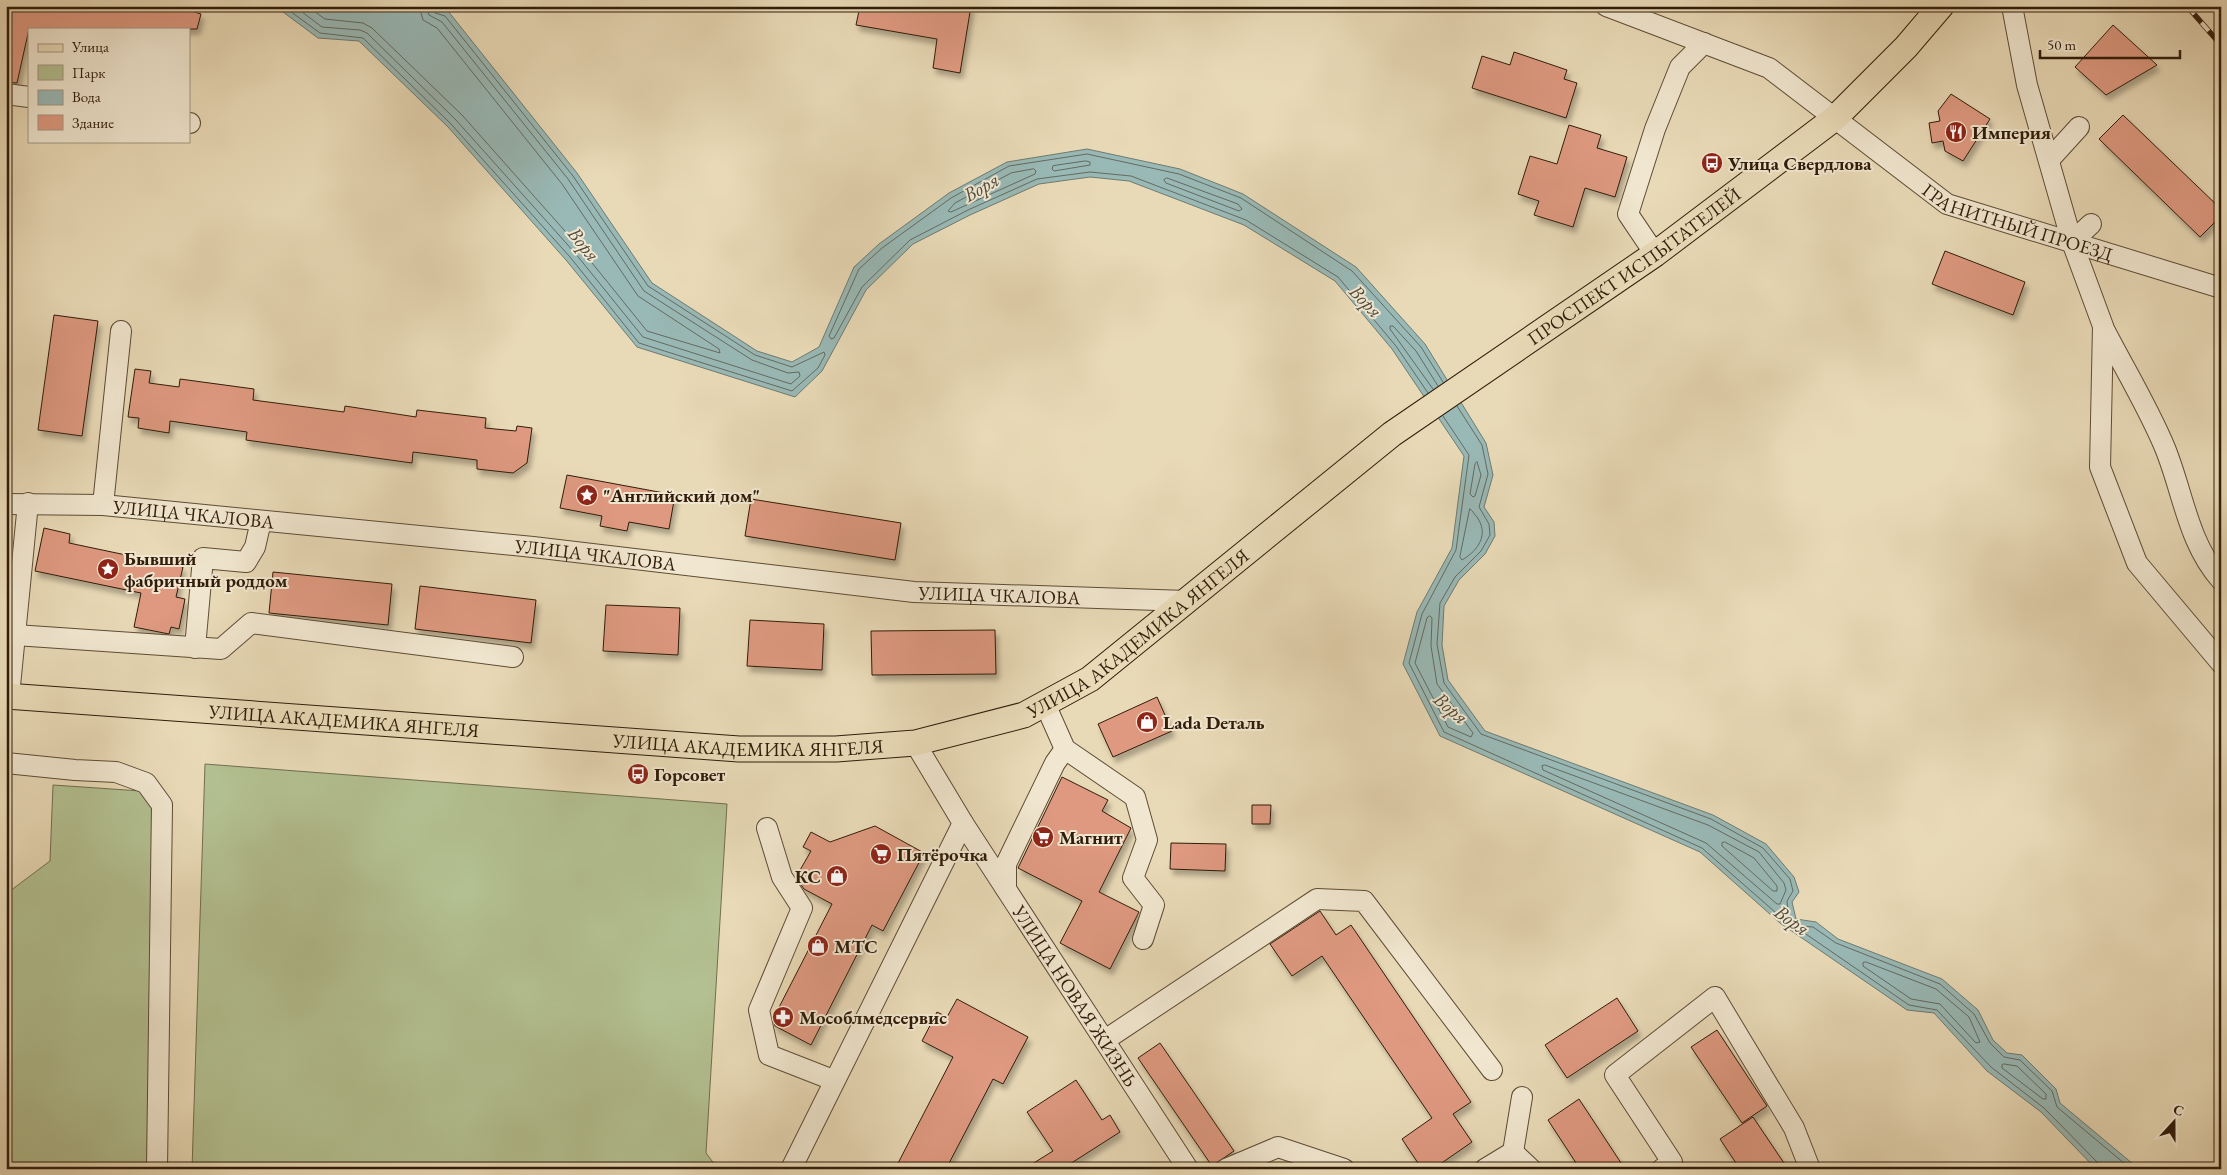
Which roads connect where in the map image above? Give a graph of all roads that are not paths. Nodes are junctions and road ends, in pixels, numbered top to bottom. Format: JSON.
{"nodes":[{"id":1,"x":1606,"y":6,"type":"edge"},
{"id":2,"x":1941,"y":6,"type":"edge"},
{"id":3,"x":2012,"y":6,"type":"edge"},
{"id":4,"x":1704,"y":43,"type":"junction"},
{"id":5,"x":6,"y":94,"type":"edge"},
{"id":6,"x":28,"y":97,"type":"edge"},
{"id":7,"x":1835,"y":118,"type":"junction"},
{"id":8,"x":2079,"y":127,"type":"dead end"},
{"id":9,"x":2049,"y":160,"type":"junction"},
{"id":10,"x":2091,"y":224,"type":"dead end"},
{"id":11,"x":2072,"y":242,"type":"junction"},
{"id":12,"x":1655,"y":254,"type":"junction"},
{"id":13,"x":2221,"y":288,"type":"edge"},
{"id":14,"x":2103,"y":326,"type":"junction"},
{"id":15,"x":121,"y":331,"type":"dead end"},
{"id":16,"x":1392,"y":434,"type":"joint"},
{"id":17,"x":28,"y":503,"type":"junction"},
{"id":18,"x":6,"y":504,"type":"edge"},
{"id":19,"x":103,"y":505,"type":"junction"},
{"id":20,"x":260,"y":521,"type":"junction"},
{"id":21,"x":2221,"y":580,"type":"edge"},
{"id":22,"x":1187,"y":601,"type":"junction"},
{"id":23,"x":15,"y":635,"type":"junction"},
{"id":24,"x":195,"y":648,"type":"junction"},
{"id":25,"x":513,"y":657,"type":"dead end"},
{"id":26,"x":2221,"y":663,"type":"edge"},
{"id":27,"x":8,"y":696,"type":"edge"},
{"id":28,"x":1045,"y":704,"type":"junction"},
{"id":29,"x":915,"y":743,"type":"junction"},
{"id":30,"x":1065,"y":749,"type":"junction"},
{"id":31,"x":6,"y":763,"type":"edge"},
{"id":32,"x":963,"y":823,"type":"junction"},
{"id":33,"x":767,"y":828,"type":"dead end"},
{"id":34,"x":1006,"y":888,"type":"junction"},
{"id":35,"x":1143,"y":939,"type":"dead end"},
{"id":36,"x":1105,"y":1040,"type":"junction"},
{"id":37,"x":1492,"y":1070,"type":"dead end"},
{"id":38,"x":833,"y":1080,"type":"junction"},
{"id":39,"x":1522,"y":1097,"type":"dead end"},
{"id":40,"x":1513,"y":1152,"type":"junction"},
{"id":41,"x":157,"y":1169,"type":"edge"},
{"id":42,"x":791,"y":1169,"type":"edge"},
{"id":43,"x":1188,"y":1169,"type":"edge"},
{"id":44,"x":1226,"y":1169,"type":"edge"},
{"id":45,"x":1344,"y":1169,"type":"edge"},
{"id":46,"x":1485,"y":1169,"type":"edge"},
{"id":47,"x":1532,"y":1169,"type":"edge"},
{"id":48,"x":1662,"y":1169,"type":"edge"},
{"id":49,"x":1810,"y":1169,"type":"edge"}],
"edges":[{"from":1,"to":4,"type":"street"},
{"from":2,"to":7,"type":"main road","name":"ПРОСПЕКТ ИСПЫТАТЕЛЕЙ"},
{"from":3,"to":9,"type":"street"},
{"from":4,"to":7,"type":"street"},
{"from":4,"to":12,"type":"street"},
{"from":5,"to":6,"type":"street"},
{"from":7,"to":11,"type":"street","name":"ГРАНИТНЫЙ ПРОЕЗД"},
{"from":7,"to":12,"type":"main road","name":"ПРОСПЕКТ ИСПЫТАТЕЛЕЙ"},
{"from":8,"to":9,"type":"street"},
{"from":9,"to":11,"type":"street"},
{"from":10,"to":11,"type":"street"},
{"from":11,"to":13,"type":"street","name":"ГРАНИТНЫЙ ПРОЕЗД"},
{"from":11,"to":14,"type":"street"},
{"from":12,"to":16,"type":"main road","name":"ПРОСПЕКТ ИСПЫТАТЕЛЕЙ"},
{"from":14,"to":21,"type":"street"},
{"from":14,"to":26,"type":"street"},
{"from":15,"to":19,"type":"street"},
{"from":16,"to":22,"type":"main road","name":"УЛИЦА АКАДЕМИКА ЯНГЕЛЯ"},
{"from":17,"to":18,"type":"street","name":"УЛИЦА ЧКАЛОВА"},
{"from":17,"to":19,"type":"street","name":"УЛИЦА ЧКАЛОВА"},
{"from":17,"to":23,"type":"street"},
{"from":19,"to":20,"type":"street","name":"УЛИЦА ЧКАЛОВА"},
{"from":20,"to":22,"type":"street","name":"УЛИЦА ЧКАЛОВА"},
{"from":20,"to":24,"type":"street"},
{"from":22,"to":28,"type":"main road","name":"УЛИЦА АКАДЕМИКА ЯНГЕЛЯ"},
{"from":23,"to":24,"type":"street"},
{"from":23,"to":27,"type":"street"},
{"from":24,"to":25,"type":"street"},
{"from":27,"to":29,"type":"main road","name":"УЛИЦА АКАДЕМИКА ЯНГЕЛЯ"},
{"from":28,"to":29,"type":"main road","name":"УЛИЦА АКАДЕМИКА ЯНГЕЛЯ"},
{"from":28,"to":30,"type":"street"},
{"from":29,"to":32,"type":"street","name":"УЛИЦА НОВАЯ ЖИЗНЬ"},
{"from":30,"to":34,"type":"street"},
{"from":30,"to":35,"type":"street"},
{"from":31,"to":41,"type":"street"},
{"from":32,"to":34,"type":"street","name":"УЛИЦА НОВАЯ ЖИЗНЬ"},
{"from":32,"to":38,"type":"street"},
{"from":33,"to":38,"type":"street"},
{"from":34,"to":36,"type":"street","name":"УЛИЦА НОВАЯ ЖИЗНЬ"},
{"from":36,"to":37,"type":"street"},
{"from":36,"to":43,"type":"street","name":"УЛИЦА НОВАЯ ЖИЗНЬ"},
{"from":38,"to":42,"type":"street"},
{"from":39,"to":40,"type":"street"},
{"from":40,"to":46,"type":"street"},
{"from":40,"to":47,"type":"street"},
{"from":44,"to":45,"type":"street"},
{"from":48,"to":49,"type":"street"}]}
